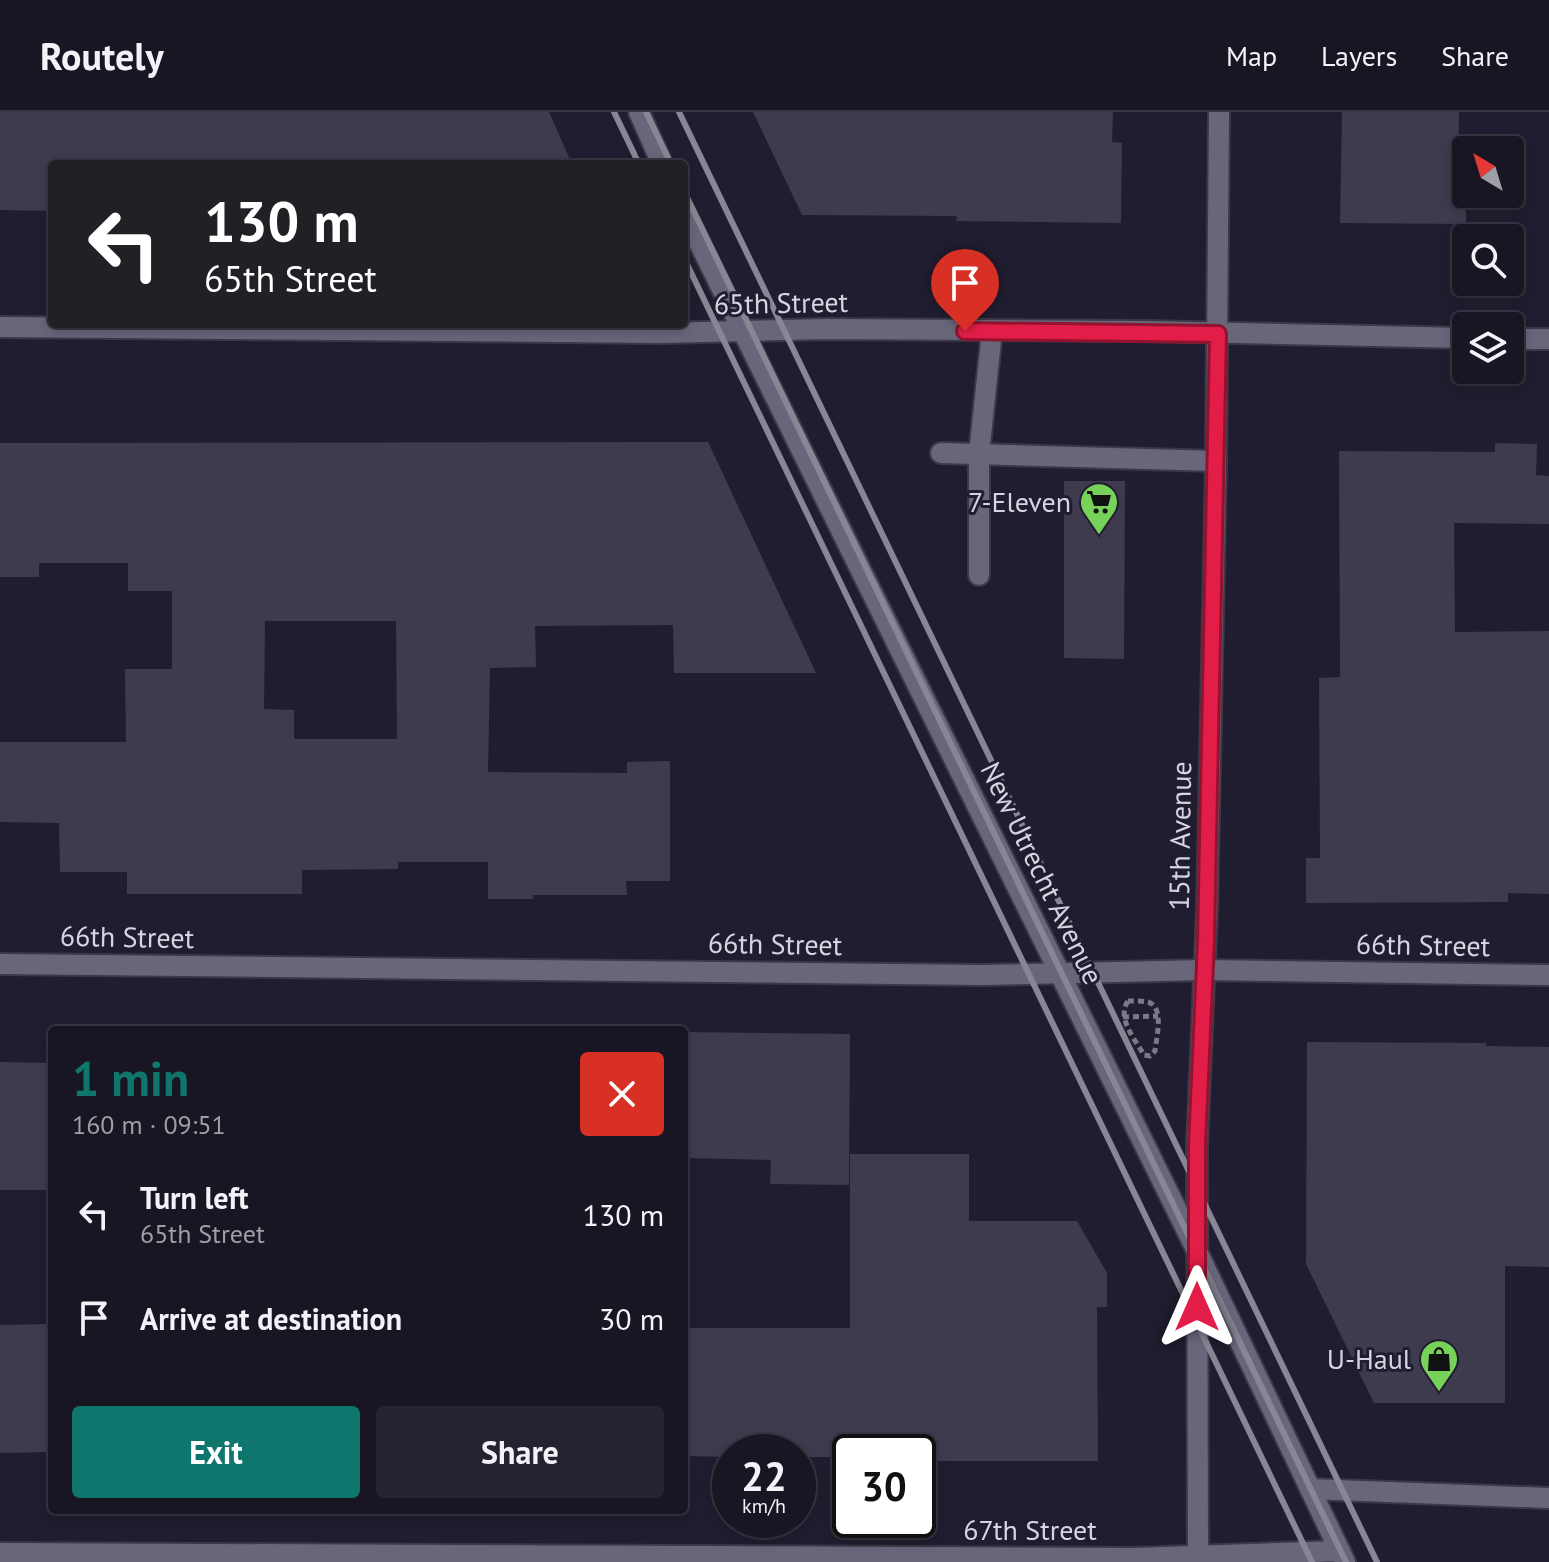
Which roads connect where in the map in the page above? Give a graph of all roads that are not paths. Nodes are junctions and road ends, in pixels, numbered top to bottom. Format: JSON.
{"nodes":[{"id":1,"x":639,"y":112,"type":"edge"},
{"id":2,"x":1219,"y":112,"type":"edge"},
{"id":3,"x":660,"y":160,"type":"edge"},
{"id":4,"x":688,"y":220,"type":"edge"},
{"id":5,"x":0,"y":327,"type":"edge"},
{"id":6,"x":48,"y":327,"type":"edge"},
{"id":7,"x":110,"y":328,"type":"edge"},
{"id":8,"x":743,"y":331,"type":"junction"},
{"id":9,"x":992,"y":331,"type":"junction"},
{"id":10,"x":1218,"y":334,"type":"junction"},
{"id":11,"x":1452,"y":338,"type":"edge"},
{"id":12,"x":1524,"y":339,"type":"edge"},
{"id":13,"x":1549,"y":339,"type":"edge"},
{"id":14,"x":941,"y":453,"type":"dead end"},
{"id":15,"x":979,"y":454,"type":"junction"},
{"id":16,"x":1216,"y":461,"type":"junction"},
{"id":17,"x":979,"y":575,"type":"dead end"},
{"id":18,"x":0,"y":964,"type":"edge"},
{"id":19,"x":1205,"y":970,"type":"junction"},
{"id":20,"x":1060,"y":973,"type":"junction"},
{"id":21,"x":1549,"y":975,"type":"edge"},
{"id":22,"x":1197,"y":1251,"type":"junction"},
{"id":23,"x":1310,"y":1489,"type":"junction"},
{"id":24,"x":1549,"y":1498,"type":"edge"},
{"id":25,"x":0,"y":1553,"type":"edge"},
{"id":26,"x":1342,"y":1556,"type":"edge"},
{"id":27,"x":1198,"y":1560,"type":"edge"}],
"edges":[{"from":1,"to":3,"type":"street"},
{"from":2,"to":10,"type":"street","name":"15th Avenue"},
{"from":4,"to":8,"type":"street","name":"New Utrecht Avenue"},
{"from":5,"to":6,"type":"street","name":"65th Street"},
{"from":7,"to":8,"type":"street","name":"65th Street"},
{"from":8,"to":9,"type":"street","name":"65th Street"},
{"from":8,"to":20,"type":"street","name":"New Utrecht Avenue"},
{"from":9,"to":10,"type":"street","name":"65th Street"},
{"from":9,"to":15,"type":"street"},
{"from":10,"to":11,"type":"street","name":"65th Street"},
{"from":10,"to":16,"type":"street","name":"15th Avenue"},
{"from":12,"to":13,"type":"street"},
{"from":14,"to":15,"type":"street"},
{"from":15,"to":16,"type":"street"},
{"from":15,"to":17,"type":"street"},
{"from":16,"to":19,"type":"street","name":"15th Avenue"},
{"from":18,"to":20,"type":"street","name":"66th Street"},
{"from":19,"to":20,"type":"street","name":"66th Street"},
{"from":19,"to":21,"type":"street","name":"66th Street"},
{"from":19,"to":22,"type":"street","name":"15th Avenue"},
{"from":20,"to":22,"type":"street","name":"New Utrecht Avenue"},
{"from":22,"to":23,"type":"street","name":"New Utrecht Avenue"},
{"from":22,"to":27,"type":"street","name":"15th Avenue"},
{"from":23,"to":24,"type":"street"},
{"from":23,"to":26,"type":"street","name":"New Utrecht Avenue"},
{"from":25,"to":27,"type":"street","name":"67th Street"},
{"from":26,"to":27,"type":"street","name":"67th Street"}]}
